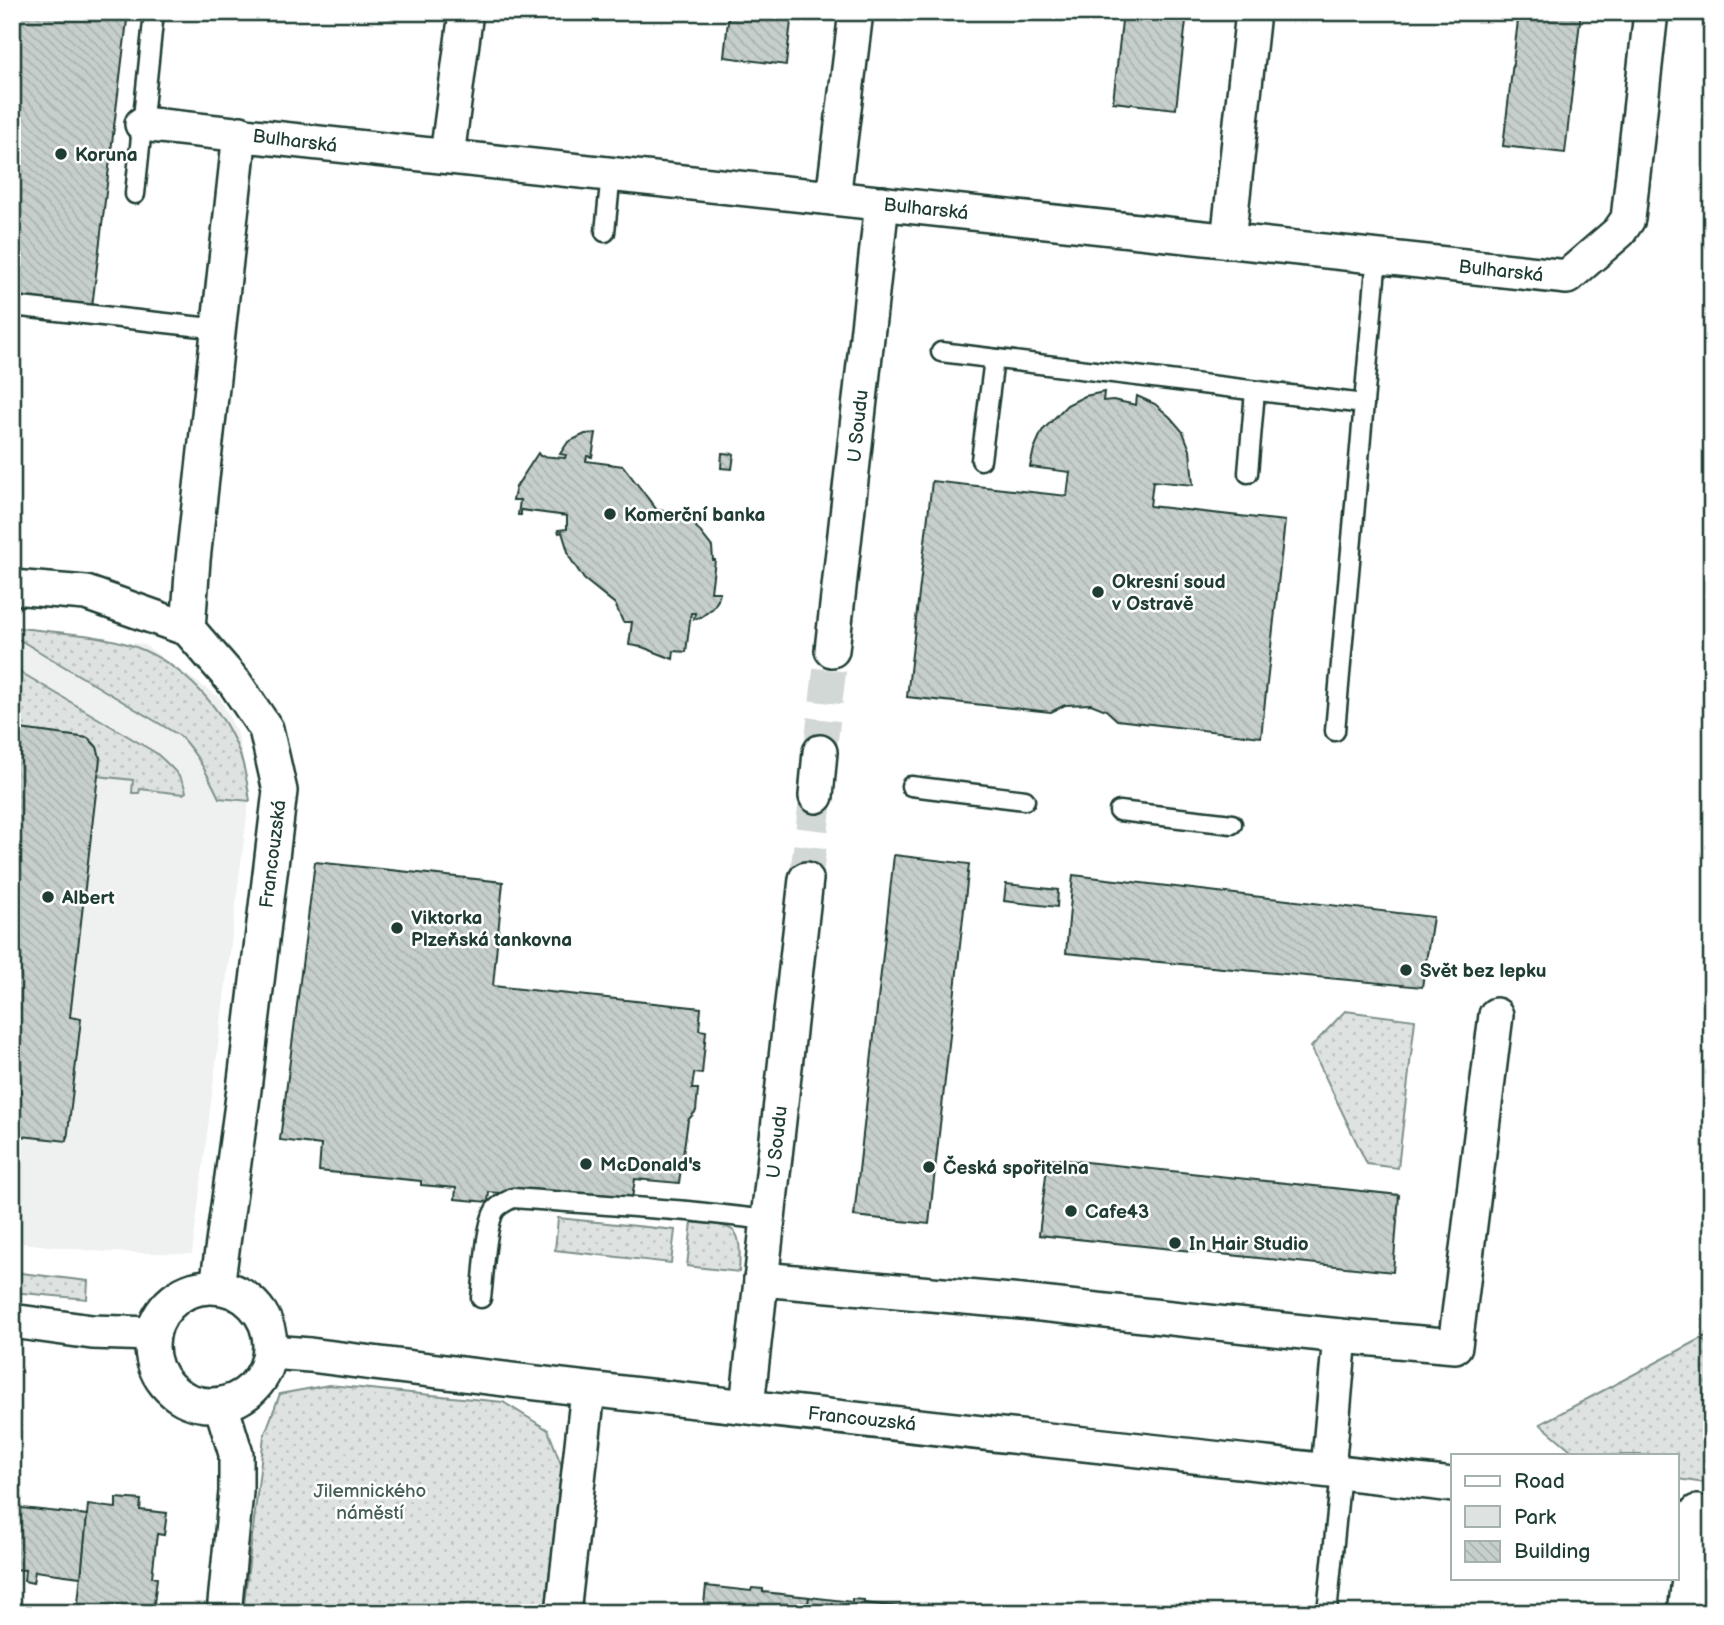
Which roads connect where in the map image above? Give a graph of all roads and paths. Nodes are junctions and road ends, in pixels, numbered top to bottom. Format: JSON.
{"nodes":[{"id":1,"x":154,"y":12,"type":"edge"},
{"id":2,"x":466,"y":12,"type":"edge"},
{"id":3,"x":856,"y":12,"type":"edge"},
{"id":4,"x":1253,"y":12,"type":"edge"},
{"id":5,"x":1651,"y":12,"type":"edge"},
{"id":6,"x":142,"y":124,"type":"junction"},
{"id":7,"x":240,"y":133,"type":"junction"},
{"id":8,"x":447,"y":156,"type":"junction"},
{"id":9,"x":611,"y":174,"type":"junction"},
{"id":10,"x":135,"y":194,"type":"dead end"},
{"id":11,"x":833,"y":198,"type":"junction"},
{"id":12,"x":882,"y":203,"type":"junction"},
{"id":13,"x":605,"y":232,"type":"dead end"},
{"id":14,"x":1228,"y":242,"type":"junction"},
{"id":15,"x":1377,"y":256,"type":"junction"},
{"id":16,"x":12,"y":306,"type":"edge"},
{"id":17,"x":219,"y":329,"type":"junction"},
{"id":18,"x":941,"y":352,"type":"dead end"},
{"id":19,"x":994,"y":359,"type":"junction"},
{"id":20,"x":1255,"y":391,"type":"junction"},
{"id":21,"x":1364,"y":404,"type":"junction"},
{"id":22,"x":981,"y":460,"type":"dead end"},
{"id":23,"x":1248,"y":473,"type":"dead end"},
{"id":24,"x":12,"y":586,"type":"edge"},
{"id":25,"x":188,"y":629,"type":"junction"},
{"id":26,"x":832,"y":650,"type":"tunnel mouth"},
{"id":27,"x":1335,"y":731,"type":"dead end"},
{"id":28,"x":911,"y":786,"type":"dead end"},
{"id":29,"x":1025,"y":800,"type":"dead end"},
{"id":30,"x":1119,"y":811,"type":"dead end"},
{"id":31,"x":1233,"y":824,"type":"dead end"},
{"id":32,"x":806,"y":879,"type":"tunnel mouth"},
{"id":33,"x":1496,"y":1015,"type":"dead end"},
{"id":34,"x":768,"y":1220,"type":"junction"},
{"id":35,"x":761,"y":1279,"type":"junction"},
{"id":36,"x":217,"y":1287,"type":"junction"},
{"id":37,"x":481,"y":1298,"type":"dead end"},
{"id":38,"x":12,"y":1321,"type":"edge"},
{"id":39,"x":153,"y":1334,"type":"junction"},
{"id":40,"x":1340,"y":1336,"type":"junction"},
{"id":41,"x":271,"y":1352,"type":"junction"},
{"id":42,"x":588,"y":1391,"type":"junction"},
{"id":43,"x":221,"y":1405,"type":"junction"},
{"id":44,"x":747,"y":1406,"type":"junction"},
{"id":45,"x":1334,"y":1471,"type":"junction"},
{"id":46,"x":1451,"y":1485,"type":"edge"},
{"id":47,"x":1695,"y":1511,"type":"edge"},
{"id":48,"x":224,"y":1613,"type":"edge"},
{"id":49,"x":563,"y":1613,"type":"edge"},
{"id":50,"x":1327,"y":1613,"type":"edge"},
{"id":51,"x":1685,"y":1613,"type":"edge"}],
"edges":[{"from":1,"to":6,"type":"lane"},
{"from":2,"to":8,"type":"street"},
{"from":3,"to":11,"type":"street"},
{"from":4,"to":14,"type":"street"},
{"from":5,"to":15,"type":"street","name":"Bulharská"},
{"from":6,"to":7,"type":"street","name":"Bulharská"},
{"from":6,"to":10,"type":"lane"},
{"from":7,"to":8,"type":"street","name":"Bulharská"},
{"from":7,"to":17,"type":"street"},
{"from":8,"to":9,"type":"street","name":"Bulharská"},
{"from":9,"to":11,"type":"street","name":"Bulharská"},
{"from":9,"to":13,"type":"lane"},
{"from":11,"to":12,"type":"street","name":"Bulharská"},
{"from":12,"to":14,"type":"street","name":"Bulharská"},
{"from":12,"to":26,"type":"street","name":"U Soudu"},
{"from":14,"to":15,"type":"street","name":"Bulharská"},
{"from":15,"to":21,"type":"lane"},
{"from":16,"to":17,"type":"lane"},
{"from":17,"to":25,"type":"street"},
{"from":18,"to":19,"type":"lane"},
{"from":19,"to":20,"type":"lane"},
{"from":19,"to":22,"type":"lane"},
{"from":20,"to":21,"type":"lane"},
{"from":20,"to":23,"type":"lane"},
{"from":21,"to":27,"type":"lane"},
{"from":24,"to":25,"type":"street","name":"Francouzská"},
{"from":25,"to":36,"type":"street","name":"Francouzská"},
{"from":28,"to":29,"type":"lane"},
{"from":30,"to":31,"type":"lane"},
{"from":32,"to":34,"type":"street","name":"U Soudu"},
{"from":33,"to":40,"type":"street"},
{"from":34,"to":35,"type":"street","name":"U Soudu"},
{"from":34,"to":37,"type":"lane"},
{"from":35,"to":40,"type":"street"},
{"from":35,"to":44,"type":"street","name":"U Soudu"},
{"from":36,"to":39,"type":"street"},
{"from":36,"to":41,"type":"street"},
{"from":38,"to":39,"type":"street"},
{"from":39,"to":43,"type":"street"},
{"from":40,"to":45,"type":"street"},
{"from":41,"to":42,"type":"street","name":"Francouzská"},
{"from":41,"to":43,"type":"street"},
{"from":42,"to":44,"type":"street","name":"Francouzská"},
{"from":42,"to":49,"type":"street"},
{"from":43,"to":48,"type":"street"},
{"from":44,"to":45,"type":"street","name":"Francouzská"},
{"from":45,"to":46,"type":"street","name":"Francouzská"},
{"from":45,"to":50,"type":"lane"},
{"from":47,"to":51,"type":"street"}]}
